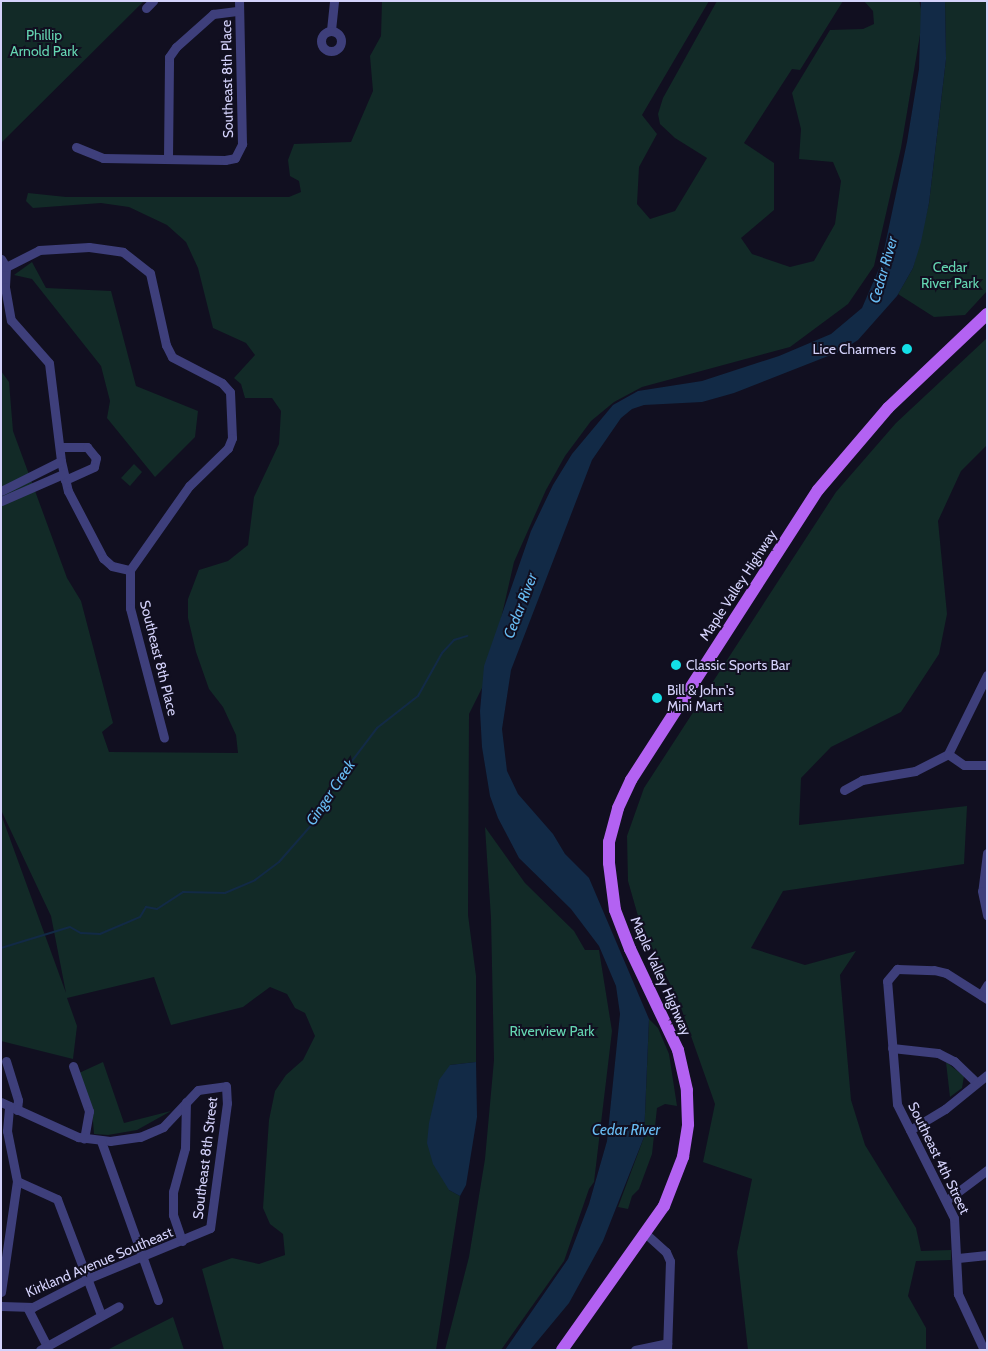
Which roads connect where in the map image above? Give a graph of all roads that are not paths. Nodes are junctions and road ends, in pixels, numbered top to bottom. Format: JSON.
{"nodes":[{"id":1,"x":334,"y":1,"type":"edge"},
{"id":2,"x":239,"y":6,"type":"edge"},
{"id":3,"x":331,"y":30,"type":"dead end"},
{"id":4,"x":76,"y":147,"type":"dead end"},
{"id":5,"x":168,"y":158,"type":"junction"},
{"id":6,"x":4,"y":263,"type":"edge"},
{"id":7,"x":987,"y":314,"type":"edge"},
{"id":8,"x":60,"y":447,"type":"junction"},
{"id":9,"x":61,"y":461,"type":"junction"},
{"id":10,"x":64,"y":477,"type":"junction"},
{"id":11,"x":1,"y":492,"type":"edge"},
{"id":12,"x":1,"y":501,"type":"edge"},
{"id":13,"x":130,"y":570,"type":"junction"},
{"id":14,"x":987,"y":675,"type":"edge"},
{"id":15,"x":164,"y":738,"type":"dead end"},
{"id":16,"x":948,"y":754,"type":"junction"},
{"id":17,"x":987,"y":766,"type":"edge"},
{"id":18,"x":844,"y":790,"type":"dead end"},
{"id":19,"x":987,"y":853,"type":"edge"},
{"id":20,"x":987,"y":915,"type":"edge"},
{"id":21,"x":987,"y":985,"type":"edge"},
{"id":22,"x":984,"y":997,"type":"edge"},
{"id":23,"x":892,"y":1048,"type":"junction"},
{"id":24,"x":6,"y":1061,"type":"dead end"},
{"id":25,"x":73,"y":1066,"type":"dead end"},
{"id":26,"x":987,"y":1075,"type":"edge"},
{"id":27,"x":976,"y":1082,"type":"junction"},
{"id":28,"x":186,"y":1102,"type":"junction"},
{"id":29,"x":9,"y":1106,"type":"edge"},
{"id":30,"x":910,"y":1130,"type":"junction"},
{"id":31,"x":84,"y":1139,"type":"junction"},
{"id":32,"x":101,"y":1141,"type":"junction"},
{"id":33,"x":987,"y":1170,"type":"edge"},
{"id":34,"x":17,"y":1180,"type":"junction"},
{"id":35,"x":946,"y":1200,"type":"junction"},
{"id":36,"x":206,"y":1231,"type":"joint"},
{"id":37,"x":646,"y":1234,"type":"junction"},
{"id":38,"x":182,"y":1241,"type":"junction"},
{"id":39,"x":987,"y":1255,"type":"edge"},
{"id":40,"x":143,"y":1257,"type":"junction"},
{"id":41,"x":958,"y":1258,"type":"junction"},
{"id":42,"x":87,"y":1280,"type":"junction"},
{"id":43,"x":1,"y":1292,"type":"edge"},
{"id":44,"x":158,"y":1300,"type":"dead end"},
{"id":45,"x":1,"y":1306,"type":"edge"},
{"id":46,"x":119,"y":1306,"type":"dead end"},
{"id":47,"x":28,"y":1309,"type":"junction"},
{"id":48,"x":101,"y":1316,"type":"junction"},
{"id":49,"x":43,"y":1347,"type":"edge"},
{"id":50,"x":667,"y":1347,"type":"edge"},
{"id":51,"x":985,"y":1347,"type":"edge"},
{"id":52,"x":562,"y":1350,"type":"edge"},
{"id":53,"x":635,"y":1350,"type":"edge"}],
"edges":[{"from":1,"to":3,"type":"street"},
{"from":2,"to":5,"type":"street"},
{"from":2,"to":5,"type":"street","name":"Southeast 8th Place"},
{"from":4,"to":5,"type":"street"},
{"from":6,"to":8,"type":"street"},
{"from":6,"to":13,"type":"street"},
{"from":7,"to":37,"type":"main road","name":"Maple Valley Highway"},
{"from":8,"to":9,"type":"street"},
{"from":8,"to":10,"type":"street"},
{"from":9,"to":10,"type":"street"},
{"from":9,"to":11,"type":"street"},
{"from":10,"to":12,"type":"street"},
{"from":10,"to":13,"type":"street"},
{"from":13,"to":15,"type":"street","name":"Southeast 8th Place"},
{"from":14,"to":16,"type":"street"},
{"from":16,"to":17,"type":"street"},
{"from":16,"to":18,"type":"street"},
{"from":19,"to":20,"type":"street"},
{"from":21,"to":22,"type":"street"},
{"from":22,"to":23,"type":"street","name":"Southeast 4th Street"},
{"from":23,"to":27,"type":"street"},
{"from":23,"to":30,"type":"street","name":"Southeast 4th Street"},
{"from":24,"to":29,"type":"street"},
{"from":25,"to":31,"type":"street"},
{"from":26,"to":27,"type":"street"},
{"from":27,"to":30,"type":"street"},
{"from":28,"to":32,"type":"street"},
{"from":28,"to":36,"type":"street","name":"Southeast 8th Street"},
{"from":28,"to":38,"type":"street"},
{"from":29,"to":31,"type":"street"},
{"from":29,"to":34,"type":"street"},
{"from":30,"to":35,"type":"street","name":"Southeast 4th Street"},
{"from":31,"to":32,"type":"street"},
{"from":32,"to":40,"type":"street"},
{"from":33,"to":35,"type":"street"},
{"from":34,"to":42,"type":"street"},
{"from":34,"to":43,"type":"street"},
{"from":35,"to":41,"type":"street","name":"Southeast 4th Street"},
{"from":36,"to":38,"type":"street","name":"Kirkland Avenue Southeast"},
{"from":37,"to":50,"type":"street"},
{"from":37,"to":52,"type":"main road","name":"Maple Valley Highway"},
{"from":38,"to":40,"type":"street","name":"Kirkland Avenue Southeast"},
{"from":39,"to":41,"type":"street"},
{"from":40,"to":42,"type":"street","name":"Kirkland Avenue Southeast"},
{"from":40,"to":44,"type":"street"},
{"from":41,"to":51,"type":"street","name":"Southeast 4th Street"},
{"from":42,"to":47,"type":"street","name":"Kirkland Avenue Southeast"},
{"from":42,"to":48,"type":"street"},
{"from":45,"to":47,"type":"street","name":"Kirkland Avenue Southeast"},
{"from":46,"to":48,"type":"street"},
{"from":47,"to":49,"type":"street"},
{"from":48,"to":49,"type":"street"},
{"from":50,"to":53,"type":"street"}]}
